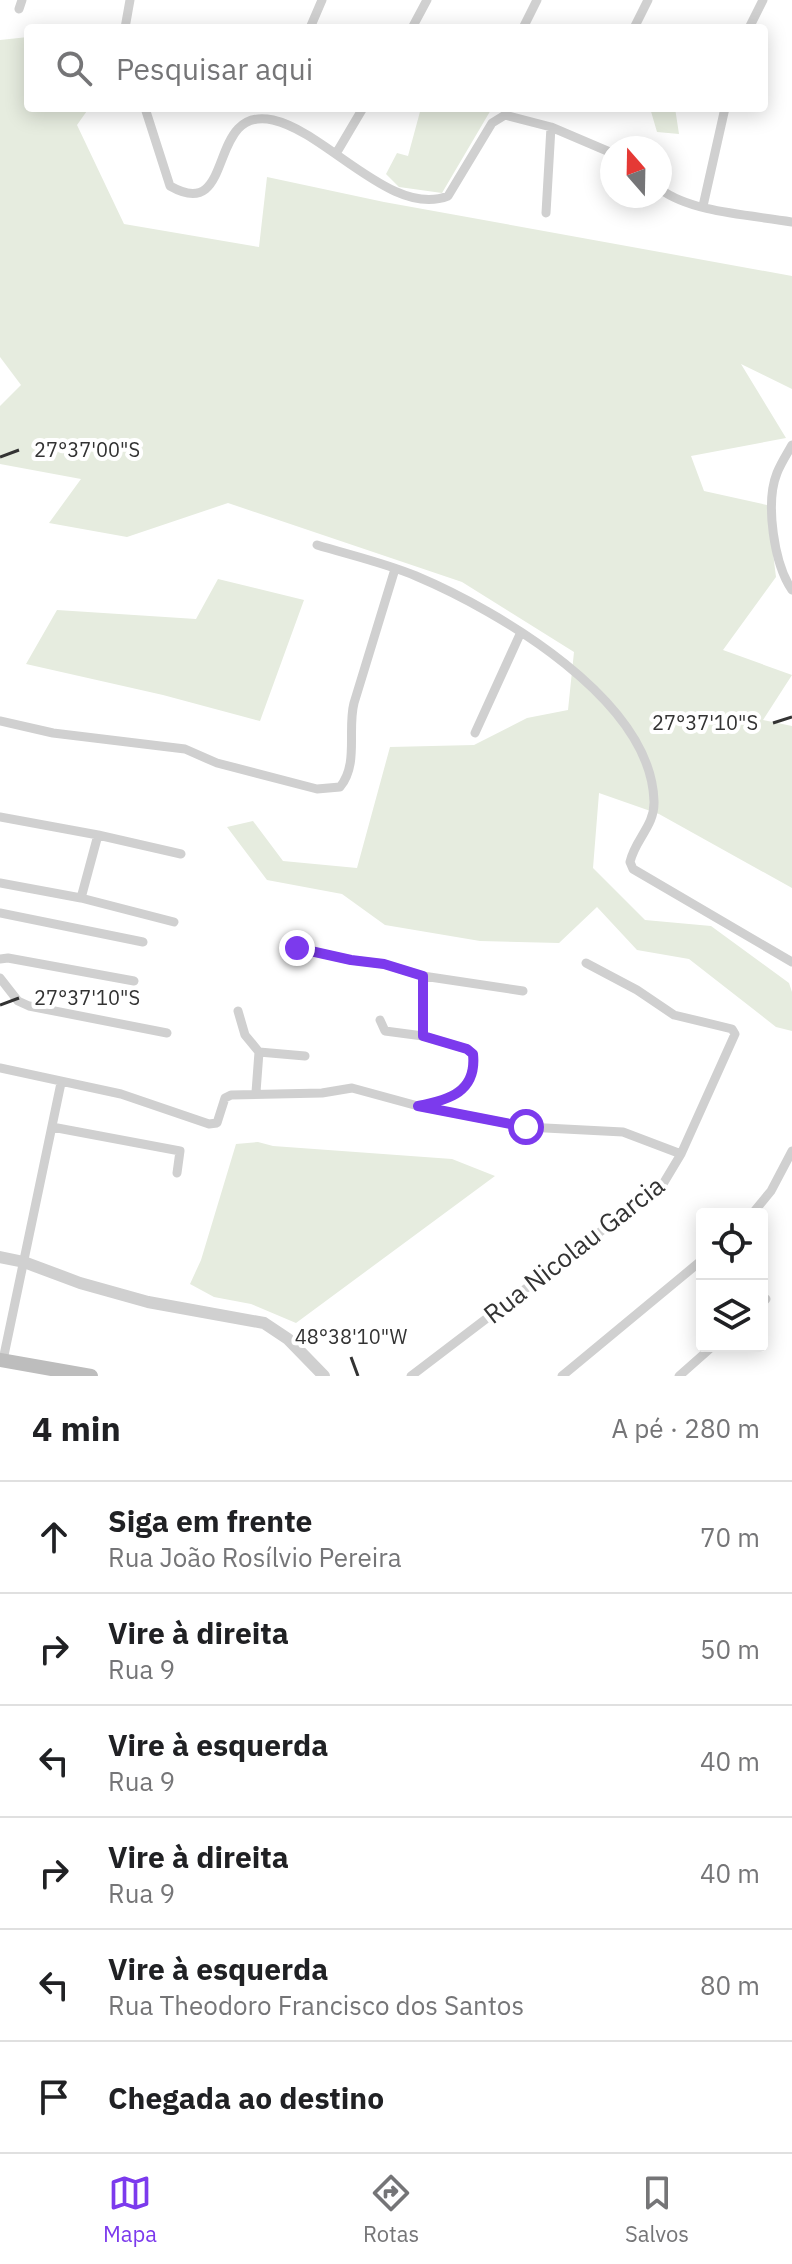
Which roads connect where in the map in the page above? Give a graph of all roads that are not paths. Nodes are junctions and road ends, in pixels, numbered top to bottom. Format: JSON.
{"nodes":[{"id":1,"x":130,"y":0,"type":"edge"},
{"id":2,"x":322,"y":0,"type":"edge"},
{"id":3,"x":427,"y":0,"type":"edge"},
{"id":4,"x":537,"y":0,"type":"edge"},
{"id":5,"x":648,"y":0,"type":"edge"},
{"id":6,"x":763,"y":0,"type":"edge"},
{"id":7,"x":126,"y":24,"type":"edge"},
{"id":8,"x":312,"y":24,"type":"edge"},
{"id":9,"x":414,"y":24,"type":"edge"},
{"id":10,"x":525,"y":24,"type":"edge"},
{"id":11,"x":636,"y":24,"type":"edge"},
{"id":12,"x":751,"y":24,"type":"edge"},
{"id":13,"x":146,"y":112,"type":"edge"},
{"id":14,"x":361,"y":112,"type":"edge"},
{"id":15,"x":724,"y":112,"type":"edge"},
{"id":16,"x":551,"y":127,"type":"junction"},
{"id":17,"x":600,"y":148,"type":"edge"},
{"id":18,"x":337,"y":152,"type":"junction"},
{"id":19,"x":672,"y":195,"type":"edge"},
{"id":20,"x":703,"y":206,"type":"junction"},
{"id":21,"x":546,"y":213,"type":"dead end"},
{"id":22,"x":792,"y":222,"type":"edge"},
{"id":23,"x":792,"y":445,"type":"edge"},
{"id":24,"x":317,"y":545,"type":"dead end"},
{"id":25,"x":395,"y":569,"type":"junction"},
{"id":26,"x":792,"y":590,"type":"edge"},
{"id":27,"x":521,"y":632,"type":"junction"},
{"id":28,"x":0,"y":721,"type":"edge"},
{"id":29,"x":475,"y":733,"type":"dead end"},
{"id":30,"x":0,"y":817,"type":"edge"},
{"id":31,"x":98,"y":835,"type":"junction"},
{"id":32,"x":181,"y":854,"type":"dead end"},
{"id":33,"x":0,"y":883,"type":"edge"},
{"id":34,"x":81,"y":898,"type":"junction"},
{"id":35,"x":0,"y":913,"type":"edge"},
{"id":36,"x":174,"y":922,"type":"dead end"},
{"id":37,"x":143,"y":942,"type":"dead end"},
{"id":38,"x":297,"y":948,"type":"dead end"},
{"id":39,"x":0,"y":959,"type":"edge"},
{"id":40,"x":792,"y":962,"type":"edge"},
{"id":41,"x":586,"y":963,"type":"dead end"},
{"id":42,"x":423,"y":976,"type":"junction"},
{"id":43,"x":0,"y":978,"type":"edge"},
{"id":44,"x":134,"y":981,"type":"dead end"},
{"id":45,"x":523,"y":991,"type":"dead end"},
{"id":46,"x":238,"y":1011,"type":"dead end"},
{"id":47,"x":380,"y":1020,"type":"dead end"},
{"id":48,"x":167,"y":1033,"type":"dead end"},
{"id":49,"x":423,"y":1036,"type":"junction"},
{"id":50,"x":259,"y":1052,"type":"junction"},
{"id":51,"x":305,"y":1056,"type":"dead end"},
{"id":52,"x":0,"y":1068,"type":"edge"},
{"id":53,"x":61,"y":1083,"type":"junction"},
{"id":54,"x":256,"y":1092,"type":"junction"},
{"id":55,"x":418,"y":1106,"type":"junction"},
{"id":56,"x":52,"y":1127,"type":"junction"},
{"id":57,"x":792,"y":1151,"type":"edge"},
{"id":58,"x":681,"y":1154,"type":"junction"},
{"id":59,"x":177,"y":1173,"type":"dead end"},
{"id":60,"x":757,"y":1208,"type":"edge"},
{"id":61,"x":0,"y":1257,"type":"edge"},
{"id":62,"x":24,"y":1262,"type":"junction"},
{"id":63,"x":696,"y":1265,"type":"edge"},
{"id":64,"x":706,"y":1352,"type":"edge"},
{"id":65,"x":2,"y":1360,"type":"edge"},
{"id":66,"x":91,"y":1376,"type":"edge"},
{"id":67,"x":324,"y":1376,"type":"edge"},
{"id":68,"x":411,"y":1376,"type":"edge"},
{"id":69,"x":562,"y":1376,"type":"edge"},
{"id":70,"x":679,"y":1376,"type":"edge"}],
"edges":[{"from":1,"to":7,"type":"street"},
{"from":2,"to":8,"type":"street"},
{"from":3,"to":9,"type":"street"},
{"from":4,"to":10,"type":"street"},
{"from":5,"to":11,"type":"street"},
{"from":6,"to":12,"type":"street"},
{"from":13,"to":18,"type":"street"},
{"from":14,"to":18,"type":"street"},
{"from":15,"to":20,"type":"street"},
{"from":16,"to":17,"type":"street"},
{"from":16,"to":18,"type":"street"},
{"from":16,"to":21,"type":"street"},
{"from":19,"to":20,"type":"street"},
{"from":20,"to":22,"type":"street"},
{"from":23,"to":26,"type":"street"},
{"from":24,"to":25,"type":"street"},
{"from":25,"to":27,"type":"street"},
{"from":25,"to":28,"type":"street"},
{"from":27,"to":29,"type":"street"},
{"from":27,"to":40,"type":"street"},
{"from":30,"to":31,"type":"street"},
{"from":31,"to":32,"type":"street"},
{"from":31,"to":34,"type":"street"},
{"from":33,"to":34,"type":"street"},
{"from":34,"to":36,"type":"street"},
{"from":35,"to":37,"type":"street"},
{"from":38,"to":42,"type":"street"},
{"from":39,"to":44,"type":"street"},
{"from":41,"to":58,"type":"street","name":"Rua Nicolau Garcia"},
{"from":42,"to":45,"type":"street"},
{"from":42,"to":49,"type":"street"},
{"from":43,"to":48,"type":"street"},
{"from":46,"to":50,"type":"street"},
{"from":47,"to":49,"type":"street"},
{"from":49,"to":55,"type":"street"},
{"from":50,"to":51,"type":"street"},
{"from":50,"to":54,"type":"street"},
{"from":52,"to":53,"type":"street"},
{"from":53,"to":54,"type":"street"},
{"from":53,"to":56,"type":"street"},
{"from":54,"to":55,"type":"street"},
{"from":55,"to":58,"type":"street"},
{"from":56,"to":59,"type":"street"},
{"from":56,"to":62,"type":"street"},
{"from":57,"to":60,"type":"street"},
{"from":58,"to":68,"type":"street","name":"Rua Nicolau Garcia"},
{"from":61,"to":62,"type":"street"},
{"from":62,"to":65,"type":"street"},
{"from":62,"to":67,"type":"street"},
{"from":63,"to":69,"type":"street"},
{"from":64,"to":70,"type":"street"},
{"from":65,"to":66,"type":"main road"}]}
